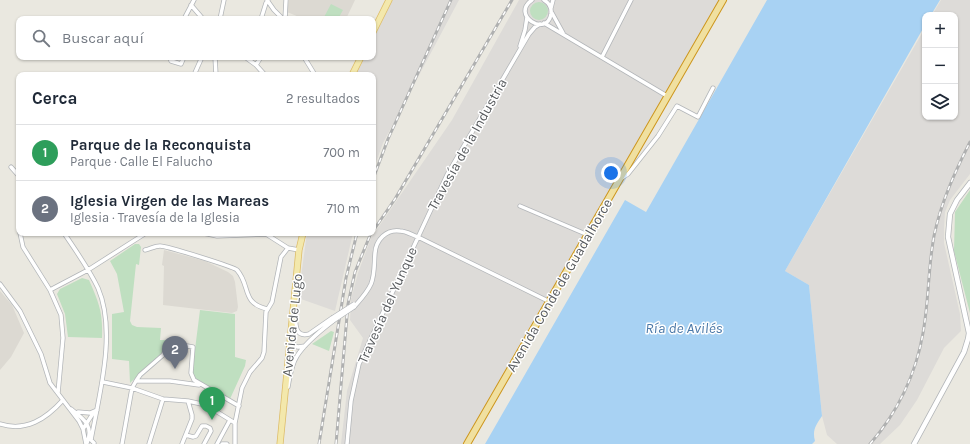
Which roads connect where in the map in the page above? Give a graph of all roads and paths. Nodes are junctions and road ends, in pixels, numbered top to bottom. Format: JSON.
{"nodes":[{"id":1,"x":194,"y":0,"type":"edge"},
{"id":2,"x":224,"y":0,"type":"edge"},
{"id":3,"x":286,"y":0,"type":"edge"},
{"id":4,"x":532,"y":0,"type":"edge"},
{"id":5,"x":544,"y":0,"type":"edge"},
{"id":6,"x":553,"y":0,"type":"edge"},
{"id":7,"x":631,"y":0,"type":"edge"},
{"id":8,"x":723,"y":0,"type":"edge"},
{"id":9,"x":268,"y":1,"type":"edge"},
{"id":10,"x":386,"y":1,"type":"edge"},
{"id":11,"x":191,"y":5,"type":"junction"},
{"id":12,"x":551,"y":10,"type":"junction"},
{"id":13,"x":186,"y":16,"type":"edge"},
{"id":14,"x":200,"y":16,"type":"edge"},
{"id":15,"x":221,"y":16,"type":"edge"},
{"id":16,"x":262,"y":16,"type":"edge"},
{"id":17,"x":281,"y":16,"type":"edge"},
{"id":18,"x":284,"y":16,"type":"edge"},
{"id":19,"x":527,"y":17,"type":"junction"},
{"id":20,"x":542,"y":24,"type":"junction"},
{"id":21,"x":376,"y":25,"type":"edge"},
{"id":22,"x":563,"y":33,"type":"junction"},
{"id":23,"x":518,"y":51,"type":"junction"},
{"id":24,"x":602,"y":57,"type":"junction"},
{"id":25,"x":173,"y":60,"type":"edge"},
{"id":26,"x":183,"y":60,"type":"edge"},
{"id":27,"x":201,"y":60,"type":"edge"},
{"id":28,"x":215,"y":60,"type":"edge"},
{"id":29,"x":249,"y":60,"type":"edge"},
{"id":30,"x":259,"y":60,"type":"edge"},
{"id":31,"x":306,"y":60,"type":"edge"},
{"id":32,"x":360,"y":60,"type":"edge"},
{"id":33,"x":256,"y":65,"type":"junction"},
{"id":34,"x":195,"y":72,"type":"edge"},
{"id":35,"x":216,"y":72,"type":"edge"},
{"id":36,"x":262,"y":72,"type":"edge"},
{"id":37,"x":312,"y":72,"type":"edge"},
{"id":38,"x":354,"y":72,"type":"edge"},
{"id":39,"x":713,"y":88,"type":"dead end"},
{"id":40,"x":668,"y":96,"type":"junction"},
{"id":41,"x":11,"y":167,"type":"dead end"},
{"id":42,"x":16,"y":173,"type":"edge"},
{"id":43,"x":621,"y":178,"type":"junction"},
{"id":44,"x":970,"y":183,"type":"edge"},
{"id":45,"x":520,"y":206,"type":"dead end"},
{"id":46,"x":588,"y":235,"type":"junction"},
{"id":47,"x":21,"y":236,"type":"edge"},
{"id":48,"x":66,"y":236,"type":"edge"},
{"id":49,"x":141,"y":236,"type":"edge"},
{"id":50,"x":269,"y":236,"type":"edge"},
{"id":51,"x":302,"y":236,"type":"edge"},
{"id":52,"x":418,"y":237,"type":"junction"},
{"id":53,"x":288,"y":248,"type":"junction"},
{"id":54,"x":145,"y":250,"type":"dead end"},
{"id":55,"x":299,"y":250,"type":"junction"},
{"id":56,"x":88,"y":270,"type":"junction"},
{"id":57,"x":0,"y":284,"type":"edge"},
{"id":58,"x":50,"y":290,"type":"junction"},
{"id":59,"x":294,"y":300,"type":"junction"},
{"id":60,"x":550,"y":302,"type":"junction"},
{"id":61,"x":267,"y":309,"type":"junction"},
{"id":62,"x":332,"y":319,"type":"junction"},
{"id":63,"x":291,"y":334,"type":"junction"},
{"id":64,"x":305,"y":346,"type":"junction"},
{"id":65,"x":59,"y":379,"type":"junction"},
{"id":66,"x":136,"y":381,"type":"junction"},
{"id":67,"x":50,"y":382,"type":"junction"},
{"id":68,"x":102,"y":382,"type":"junction"},
{"id":69,"x":202,"y":386,"type":"junction"},
{"id":70,"x":132,"y":388,"type":"junction"},
{"id":71,"x":58,"y":393,"type":"junction"},
{"id":72,"x":163,"y":399,"type":"junction"},
{"id":73,"x":63,"y":400,"type":"junction"},
{"id":74,"x":188,"y":401,"type":"junction"},
{"id":75,"x":67,"y":405,"type":"junction"},
{"id":76,"x":240,"y":406,"type":"junction"},
{"id":77,"x":96,"y":410,"type":"junction"},
{"id":78,"x":74,"y":411,"type":"junction"},
{"id":79,"x":282,"y":417,"type":"junction"},
{"id":80,"x":230,"y":420,"type":"junction"},
{"id":81,"x":87,"y":423,"type":"junction"},
{"id":82,"x":236,"y":423,"type":"junction"},
{"id":83,"x":0,"y":424,"type":"edge"},
{"id":84,"x":83,"y":429,"type":"junction"},
{"id":85,"x":186,"y":435,"type":"junction"},
{"id":86,"x":86,"y":444,"type":"edge"},
{"id":87,"x":93,"y":444,"type":"edge"},
{"id":88,"x":122,"y":444,"type":"edge"},
{"id":89,"x":149,"y":444,"type":"edge"},
{"id":90,"x":182,"y":444,"type":"edge"},
{"id":91,"x":204,"y":444,"type":"edge"},
{"id":92,"x":216,"y":444,"type":"edge"},
{"id":93,"x":222,"y":444,"type":"edge"},
{"id":94,"x":227,"y":444,"type":"edge"},
{"id":95,"x":235,"y":444,"type":"edge"},
{"id":96,"x":280,"y":444,"type":"edge"},
{"id":97,"x":347,"y":444,"type":"edge"},
{"id":98,"x":467,"y":444,"type":"edge"},
{"id":99,"x":914,"y":444,"type":"edge"}],
"edges":[{"from":1,"to":11,"type":"street"},
{"from":2,"to":15,"type":"street"},
{"from":3,"to":18,"type":"street"},
{"from":4,"to":19,"type":"street","name":"Travesía de la Industria"},
{"from":5,"to":12,"type":"street"},
{"from":6,"to":12,"type":"street","name":"Travesía de la Industria"},
{"from":7,"to":24,"type":"street"},
{"from":8,"to":40,"type":"highway","name":"Avenida Conde de Guadalhorce"},
{"from":9,"to":16,"type":"street"},
{"from":9,"to":17,"type":"street"},
{"from":10,"to":21,"type":"main road"},
{"from":11,"to":13,"type":"street"},
{"from":11,"to":14,"type":"street"},
{"from":12,"to":20,"type":"street","name":"Travesía de la Industria"},
{"from":12,"to":22,"type":"street"},
{"from":19,"to":20,"type":"street"},
{"from":19,"to":23,"type":"street","name":"Travesía de la Industria"},
{"from":20,"to":22,"type":"street"},
{"from":20,"to":23,"type":"street","name":"Travesía de la Industria"},
{"from":22,"to":24,"type":"street"},
{"from":23,"to":52,"type":"street","name":"Travesía de la Industria"},
{"from":24,"to":40,"type":"street"},
{"from":25,"to":26,"type":"street"},
{"from":27,"to":34,"type":"street"},
{"from":28,"to":35,"type":"street"},
{"from":29,"to":33,"type":"street"},
{"from":30,"to":33,"type":"street"},
{"from":31,"to":37,"type":"street"},
{"from":32,"to":38,"type":"main road"},
{"from":33,"to":36,"type":"street"},
{"from":39,"to":43,"type":"street"},
{"from":40,"to":43,"type":"highway","name":"Avenida Conde de Guadalhorce"},
{"from":41,"to":42,"type":"street"},
{"from":43,"to":46,"type":"highway","name":"Avenida Conde de Guadalhorce"},
{"from":44,"to":99,"type":"street"},
{"from":45,"to":46,"type":"street"},
{"from":46,"to":60,"type":"highway","name":"Avenida Conde de Guadalhorce"},
{"from":47,"to":58,"type":"street"},
{"from":48,"to":56,"type":"street"},
{"from":49,"to":56,"type":"street"},
{"from":50,"to":53,"type":"street"},
{"from":51,"to":55,"type":"main road","name":"Avenida de Lugo"},
{"from":52,"to":60,"type":"street"},
{"from":52,"to":62,"type":"street","bridge":true},
{"from":52,"to":97,"type":"street","name":"Travesía del Yunque"},
{"from":53,"to":55,"type":"street"},
{"from":53,"to":61,"type":"street"},
{"from":54,"to":61,"type":"street"},
{"from":55,"to":59,"type":"main road","name":"Avenida de Lugo"},
{"from":56,"to":58,"type":"street"},
{"from":56,"to":68,"type":"street"},
{"from":57,"to":67,"type":"street"},
{"from":58,"to":65,"type":"street"},
{"from":59,"to":62,"type":"street"},
{"from":59,"to":63,"type":"main road","name":"Avenida de Lugo"},
{"from":60,"to":98,"type":"highway","name":"Avenida Conde de Guadalhorce"},
{"from":61,"to":76,"type":"street"},
{"from":62,"to":64,"type":"street"},
{"from":63,"to":64,"type":"street"},
{"from":63,"to":79,"type":"main road","name":"Avenida de Lugo"},
{"from":64,"to":79,"type":"street"},
{"from":65,"to":67,"type":"street"},
{"from":65,"to":71,"type":"street"},
{"from":66,"to":69,"type":"street"},
{"from":66,"to":69,"type":"street"},
{"from":66,"to":70,"type":"street"},
{"from":67,"to":71,"type":"street"},
{"from":68,"to":70,"type":"street"},
{"from":68,"to":77,"type":"street"},
{"from":69,"to":76,"type":"street"},
{"from":70,"to":72,"type":"street"},
{"from":70,"to":88,"type":"street"},
{"from":71,"to":73,"type":"street"},
{"from":72,"to":74,"type":"street"},
{"from":72,"to":89,"type":"street"},
{"from":73,"to":75,"type":"street"},
{"from":73,"to":83,"type":"street"},
{"from":74,"to":80,"type":"street"},
{"from":74,"to":85,"type":"street"},
{"from":75,"to":78,"type":"street"},
{"from":75,"to":84,"type":"street"},
{"from":76,"to":82,"type":"street"},
{"from":77,"to":78,"type":"street"},
{"from":77,"to":81,"type":"street"},
{"from":77,"to":87,"type":"street"},
{"from":78,"to":81,"type":"street"},
{"from":79,"to":96,"type":"main road","name":"Avenida de Lugo"},
{"from":80,"to":82,"type":"street"},
{"from":80,"to":92,"type":"street"},
{"from":81,"to":84,"type":"street"},
{"from":81,"to":86,"type":"street"},
{"from":82,"to":95,"type":"street"},
{"from":84,"to":86,"type":"street"},
{"from":85,"to":90,"type":"street"},
{"from":85,"to":91,"type":"street"},
{"from":93,"to":94,"type":"street"}]}
